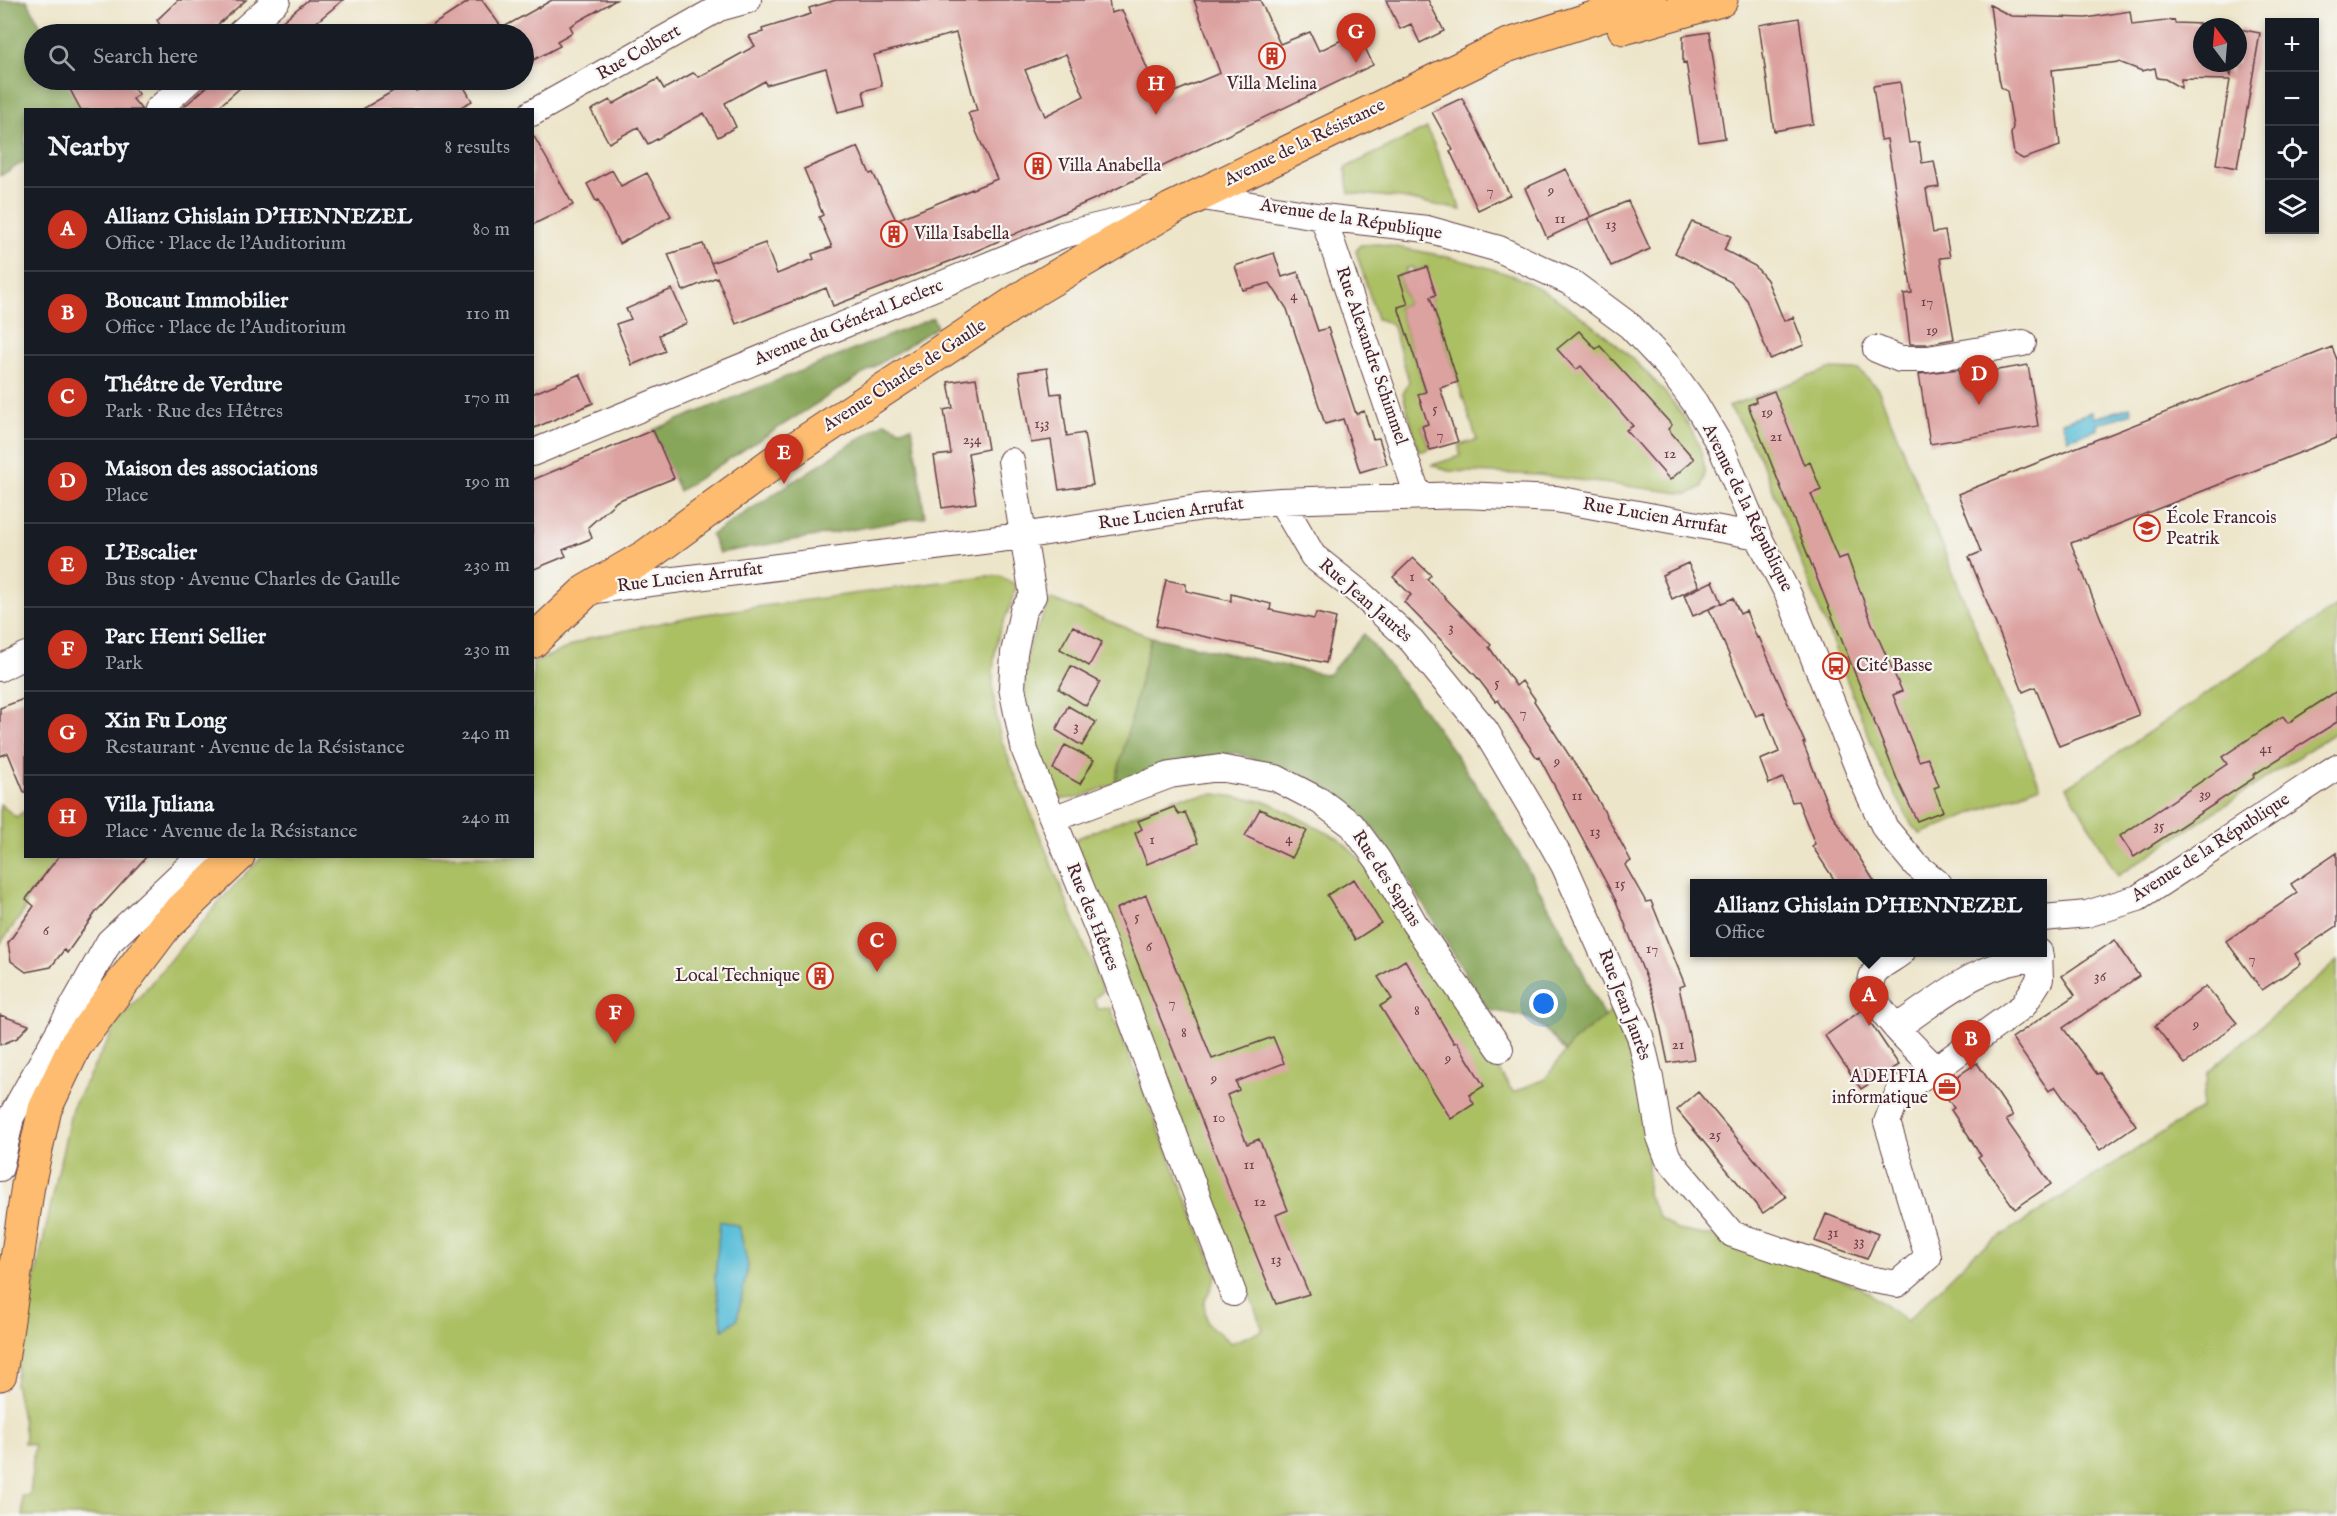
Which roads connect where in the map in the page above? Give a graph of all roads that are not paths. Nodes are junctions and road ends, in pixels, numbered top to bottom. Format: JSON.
{"nodes":[{"id":1,"x":277,"y":0,"type":"edge"},
{"id":2,"x":748,"y":0,"type":"edge"},
{"id":3,"x":1650,"y":0,"type":"edge"},
{"id":4,"x":1721,"y":0,"type":"edge"},
{"id":5,"x":723,"y":4,"type":"edge"},
{"id":6,"x":250,"y":24,"type":"edge"},
{"id":7,"x":1440,"y":78,"type":"junction"},
{"id":8,"x":179,"y":90,"type":"edge"},
{"id":9,"x":159,"y":108,"type":"edge"},
{"id":10,"x":534,"y":112,"type":"edge"},
{"id":11,"x":1184,"y":203,"type":"junction"},
{"id":12,"x":1323,"y":217,"type":"junction"},
{"id":13,"x":2023,"y":343,"type":"dead end"},
{"id":14,"x":1876,"y":349,"type":"dead end"},
{"id":15,"x":534,"y":452,"type":"edge"},
{"id":16,"x":1011,"y":461,"type":"dead end"},
{"id":17,"x":1418,"y":495,"type":"junction"},
{"id":18,"x":1281,"y":501,"type":"junction"},
{"id":19,"x":1022,"y":536,"type":"junction"},
{"id":20,"x":1758,"y":536,"type":"junction"},
{"id":21,"x":586,"y":591,"type":"junction"},
{"id":22,"x":534,"y":621,"type":"edge"},
{"id":23,"x":534,"y":640,"type":"edge"},
{"id":24,"x":24,"y":656,"type":"edge"},
{"id":25,"x":0,"y":668,"type":"edge"},
{"id":26,"x":2337,"y":767,"type":"edge"},
{"id":27,"x":1053,"y":819,"type":"junction"},
{"id":28,"x":198,"y":858,"type":"edge"},
{"id":29,"x":236,"y":858,"type":"edge"},
{"id":30,"x":1933,"y":879,"type":"edge"},
{"id":31,"x":2047,"y":918,"type":"edge"},
{"id":32,"x":1895,"y":957,"type":"edge"},
{"id":33,"x":2030,"y":957,"type":"edge"},
{"id":34,"x":2039,"y":957,"type":"edge"},
{"id":35,"x":1896,"y":1028,"type":"junction"},
{"id":36,"x":1500,"y":1049,"type":"dead end"},
{"id":37,"x":1936,"y":1069,"type":"junction"},
{"id":38,"x":6,"y":1115,"type":"edge"},
{"id":39,"x":0,"y":1168,"type":"edge"},
{"id":40,"x":1233,"y":1293,"type":"dead end"},
{"id":41,"x":0,"y":1360,"type":"edge"},
{"id":42,"x":0,"y":1374,"type":"edge"}],
"edges":[{"from":1,"to":6,"type":"street"},
{"from":2,"to":5,"type":"street","name":"Rue Colbert"},
{"from":3,"to":7,"type":"main road","name":"Avenue de la Résistance"},
{"from":4,"to":7,"type":"main road","name":"Avenue de la Résistance"},
{"from":5,"to":10,"type":"street","name":"Rue Colbert"},
{"from":7,"to":11,"type":"main road","name":"Avenue de la Résistance"},
{"from":8,"to":9,"type":"street"},
{"from":11,"to":12,"type":"street","name":"Avenue de la République"},
{"from":11,"to":15,"type":"street","name":"Avenue du Général Leclerc"},
{"from":11,"to":21,"type":"main road","name":"Avenue Charles de Gaulle"},
{"from":12,"to":17,"type":"street","name":"Rue Alexandre Schimmel"},
{"from":12,"to":20,"type":"street","name":"Avenue de la République"},
{"from":13,"to":14,"type":"street"},
{"from":16,"to":19,"type":"street","name":"Rue des Hêtres"},
{"from":17,"to":18,"type":"street","name":"Rue Lucien Arrufat"},
{"from":17,"to":20,"type":"street","name":"Rue Lucien Arrufat"},
{"from":18,"to":19,"type":"street","name":"Rue Lucien Arrufat"},
{"from":18,"to":37,"type":"street","name":"Rue Jean Jaurès"},
{"from":19,"to":21,"type":"street","name":"Rue Lucien Arrufat"},
{"from":19,"to":27,"type":"street","name":"Rue des Hêtres"},
{"from":20,"to":30,"type":"street","name":"Avenue de la République"},
{"from":21,"to":22,"type":"street","name":"Avenue Charles de Gaulle"},
{"from":21,"to":23,"type":"main road","name":"Avenue Charles de Gaulle"},
{"from":24,"to":25,"type":"street"},
{"from":26,"to":31,"type":"street","name":"Avenue de la République"},
{"from":27,"to":36,"type":"street","name":"Rue des Sapins"},
{"from":27,"to":40,"type":"street","name":"Rue des Hêtres"},
{"from":28,"to":38,"type":"street"},
{"from":29,"to":41,"type":"main road"},
{"from":32,"to":35,"type":"street"},
{"from":33,"to":35,"type":"street"},
{"from":34,"to":37,"type":"street"},
{"from":35,"to":37,"type":"street"},
{"from":38,"to":39,"type":"street"},
{"from":41,"to":42,"type":"main road"}]}
